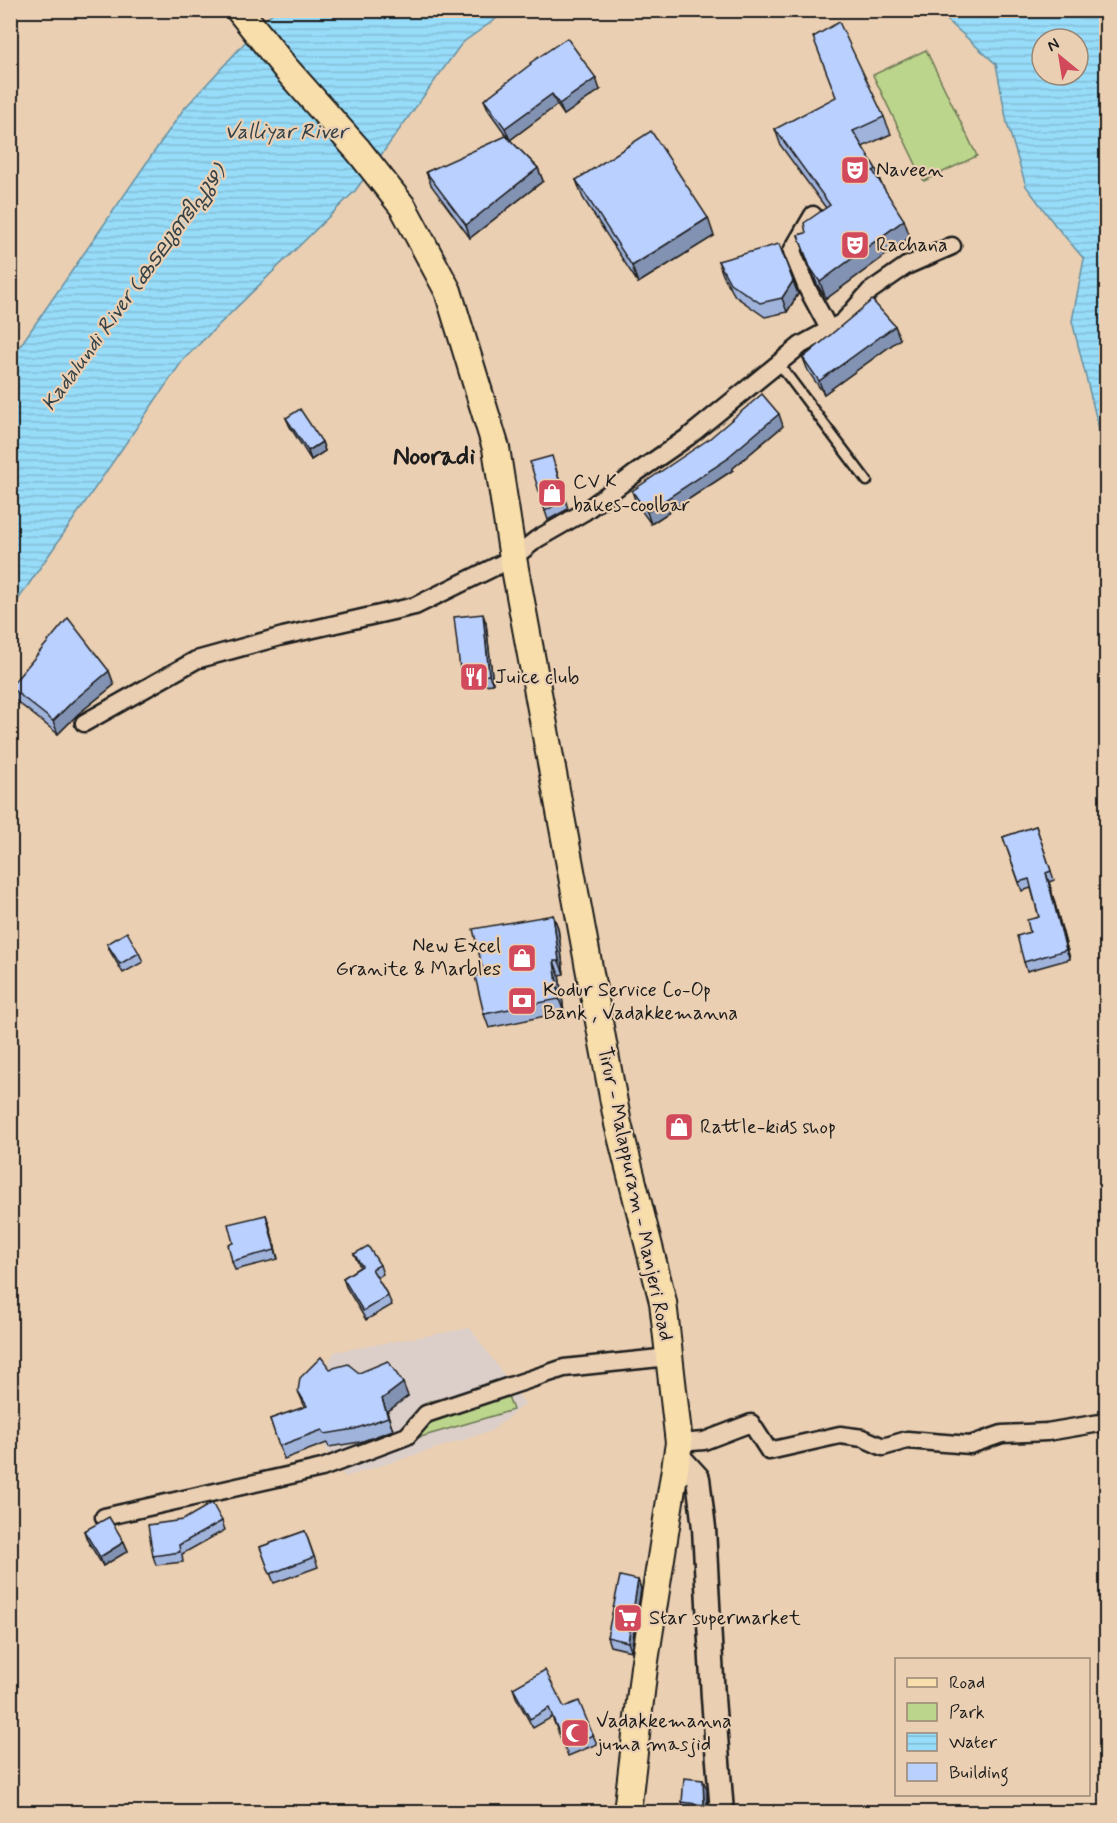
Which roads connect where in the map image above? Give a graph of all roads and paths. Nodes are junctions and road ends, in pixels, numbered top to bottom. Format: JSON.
{"nodes":[{"id":1,"x":239,"y":10,"type":"edge"},
{"id":2,"x":813,"y":214,"type":"edge"},
{"id":3,"x":952,"y":246,"type":"dead end"},
{"id":4,"x":829,"y":329,"type":"junction"},
{"id":5,"x":779,"y":364,"type":"junction"},
{"id":6,"x":867,"y":482,"type":"dead end"},
{"id":7,"x":513,"y":558,"type":"junction"},
{"id":8,"x":84,"y":723,"type":"dead end"},
{"id":9,"x":669,"y":1357,"type":"junction"},
{"id":10,"x":1107,"y":1422,"type":"edge"},
{"id":11,"x":678,"y":1449,"type":"junction"},
{"id":12,"x":104,"y":1517,"type":"edge"},
{"id":13,"x":627,"y":1812,"type":"edge"},
{"id":14,"x":722,"y":1812,"type":"edge"}],
"edges":[{"from":1,"to":7,"type":"main road","name":"Tirur - Malappuram - Manjeri Road"},
{"from":2,"to":4,"type":"street"},
{"from":3,"to":4,"type":"street"},
{"from":4,"to":5,"type":"street"},
{"from":5,"to":6,"type":"lane"},
{"from":5,"to":7,"type":"street"},
{"from":7,"to":8,"type":"street"},
{"from":7,"to":9,"type":"main road","name":"Tirur - Malappuram - Manjeri Road"},
{"from":9,"to":11,"type":"main road","name":"Tirur - Malappuram - Manjeri Road"},
{"from":9,"to":12,"type":"street"},
{"from":10,"to":11,"type":"street"},
{"from":11,"to":13,"type":"main road","name":"Tirur - Malappuram - Manjeri Road"},
{"from":11,"to":14,"type":"main road"}]}
